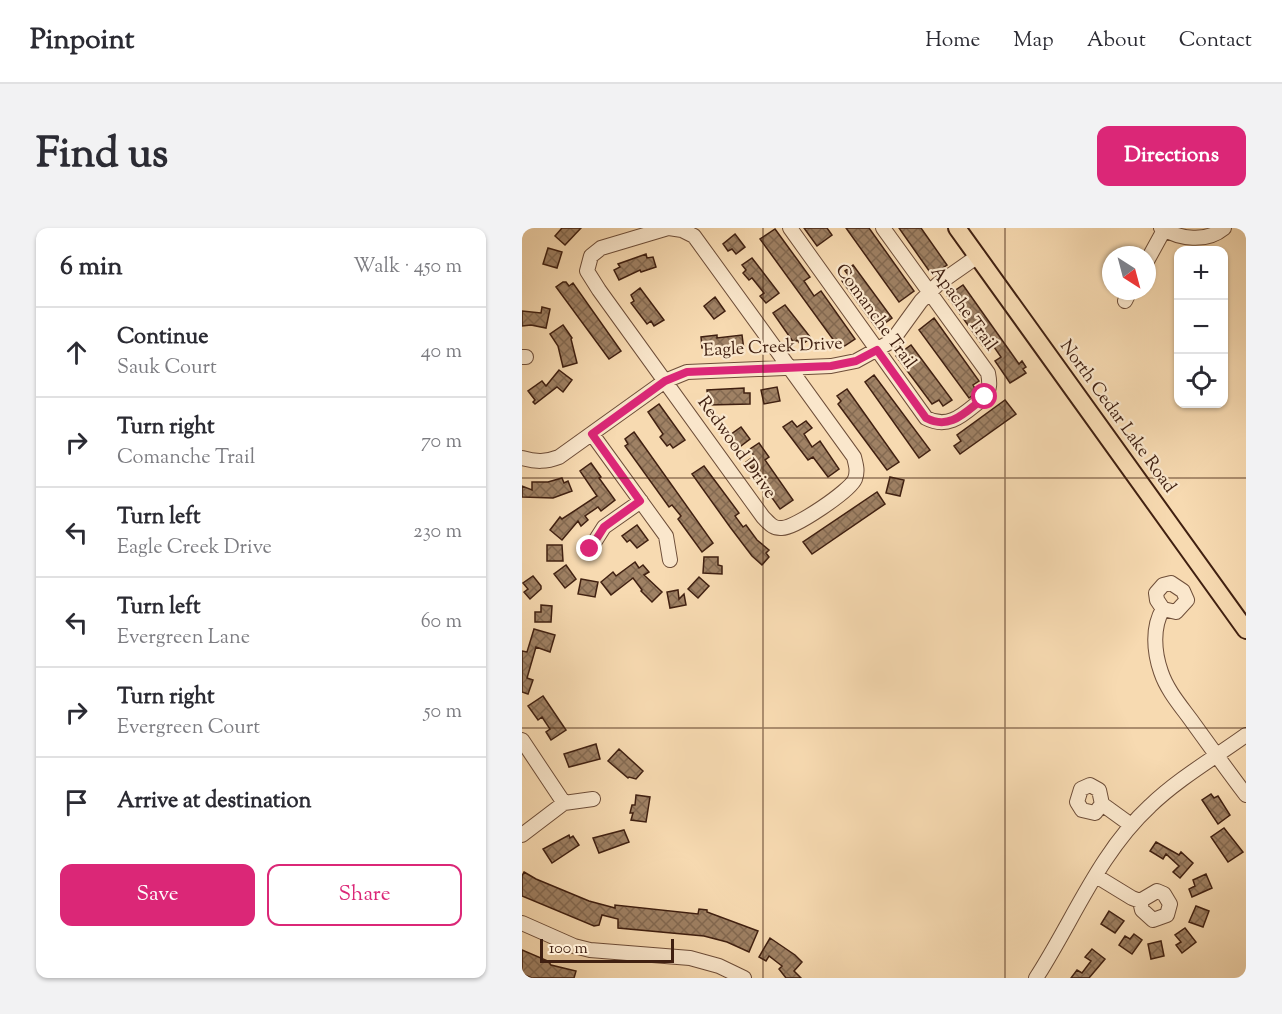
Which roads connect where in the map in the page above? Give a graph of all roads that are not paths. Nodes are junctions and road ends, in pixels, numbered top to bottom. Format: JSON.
{"nodes":[{"id":1,"x":668,"y":228,"type":"edge"},
{"id":2,"x":790,"y":228,"type":"edge"},
{"id":3,"x":884,"y":228,"type":"edge"},
{"id":4,"x":957,"y":228,"type":"edge"},
{"id":5,"x":1224,"y":228,"type":"edge"},
{"id":6,"x":1163,"y":229,"type":"edge"},
{"id":7,"x":1154,"y":246,"type":"edge"},
{"id":8,"x":978,"y":256,"type":"junction"},
{"id":9,"x":930,"y":292,"type":"junction"},
{"id":10,"x":877,"y":350,"type":"junction"},
{"id":11,"x":787,"y":368,"type":"junction"},
{"id":12,"x":665,"y":381,"type":"junction"},
{"id":13,"x":935,"y":423,"type":"joint"},
{"id":14,"x":592,"y":434,"type":"junction"},
{"id":15,"x":522,"y":458,"type":"edge"},
{"id":16,"x":640,"y":501,"type":"junction"},
{"id":17,"x":590,"y":549,"type":"dead end"},
{"id":18,"x":670,"y":560,"type":"dead end"},
{"id":19,"x":1163,"y":609,"type":"dead end"},
{"id":20,"x":1246,"y":630,"type":"edge"},
{"id":21,"x":1246,"y":735,"type":"edge"},
{"id":22,"x":522,"y":740,"type":"edge"},
{"id":23,"x":1217,"y":756,"type":"junction"},
{"id":24,"x":1246,"y":795,"type":"edge"},
{"id":25,"x":593,"y":799,"type":"dead end"},
{"id":26,"x":564,"y":803,"type":"junction"},
{"id":27,"x":1102,"y":804,"type":"dead end"},
{"id":28,"x":1131,"y":825,"type":"junction"},
{"id":29,"x":522,"y":835,"type":"edge"},
{"id":30,"x":1096,"y":876,"type":"junction"},
{"id":31,"x":1140,"y":901,"type":"dead end"},
{"id":32,"x":522,"y":923,"type":"edge"},
{"id":33,"x":744,"y":978,"type":"edge"},
{"id":34,"x":1036,"y":978,"type":"edge"}],
"edges":[{"from":1,"to":11,"type":"street"},
{"from":1,"to":12,"type":"street","name":"Redwood Drive"},
{"from":2,"to":10,"type":"street","name":"Comanche Trail"},
{"from":3,"to":9,"type":"street","name":"Apache Trail"},
{"from":4,"to":8,"type":"main road","name":"North Cedar Lake Road"},
{"from":5,"to":6,"type":"street"},
{"from":6,"to":7,"type":"street"},
{"from":8,"to":9,"type":"street","name":"Eagle Creek Drive"},
{"from":8,"to":20,"type":"main road","name":"North Cedar Lake Road"},
{"from":9,"to":10,"type":"street","name":"Eagle Creek Drive"},
{"from":9,"to":13,"type":"street","name":"Apache Trail"},
{"from":10,"to":11,"type":"street","name":"Eagle Creek Drive"},
{"from":10,"to":13,"type":"street","name":"Comanche Trail"},
{"from":11,"to":12,"type":"street","name":"Eagle Creek Drive"},
{"from":11,"to":12,"type":"street","name":"Redwood Drive"},
{"from":12,"to":14,"type":"street","name":"Eagle Creek Drive"},
{"from":14,"to":15,"type":"street","name":"Eagle Creek Drive"},
{"from":14,"to":16,"type":"street"},
{"from":16,"to":17,"type":"street"},
{"from":16,"to":18,"type":"street"},
{"from":19,"to":23,"type":"street"},
{"from":21,"to":23,"type":"street"},
{"from":22,"to":26,"type":"street"},
{"from":23,"to":24,"type":"street"},
{"from":23,"to":28,"type":"street"},
{"from":25,"to":26,"type":"street"},
{"from":26,"to":29,"type":"street"},
{"from":27,"to":28,"type":"street"},
{"from":28,"to":30,"type":"street"},
{"from":30,"to":31,"type":"street"},
{"from":30,"to":34,"type":"street"},
{"from":32,"to":33,"type":"street"}]}
